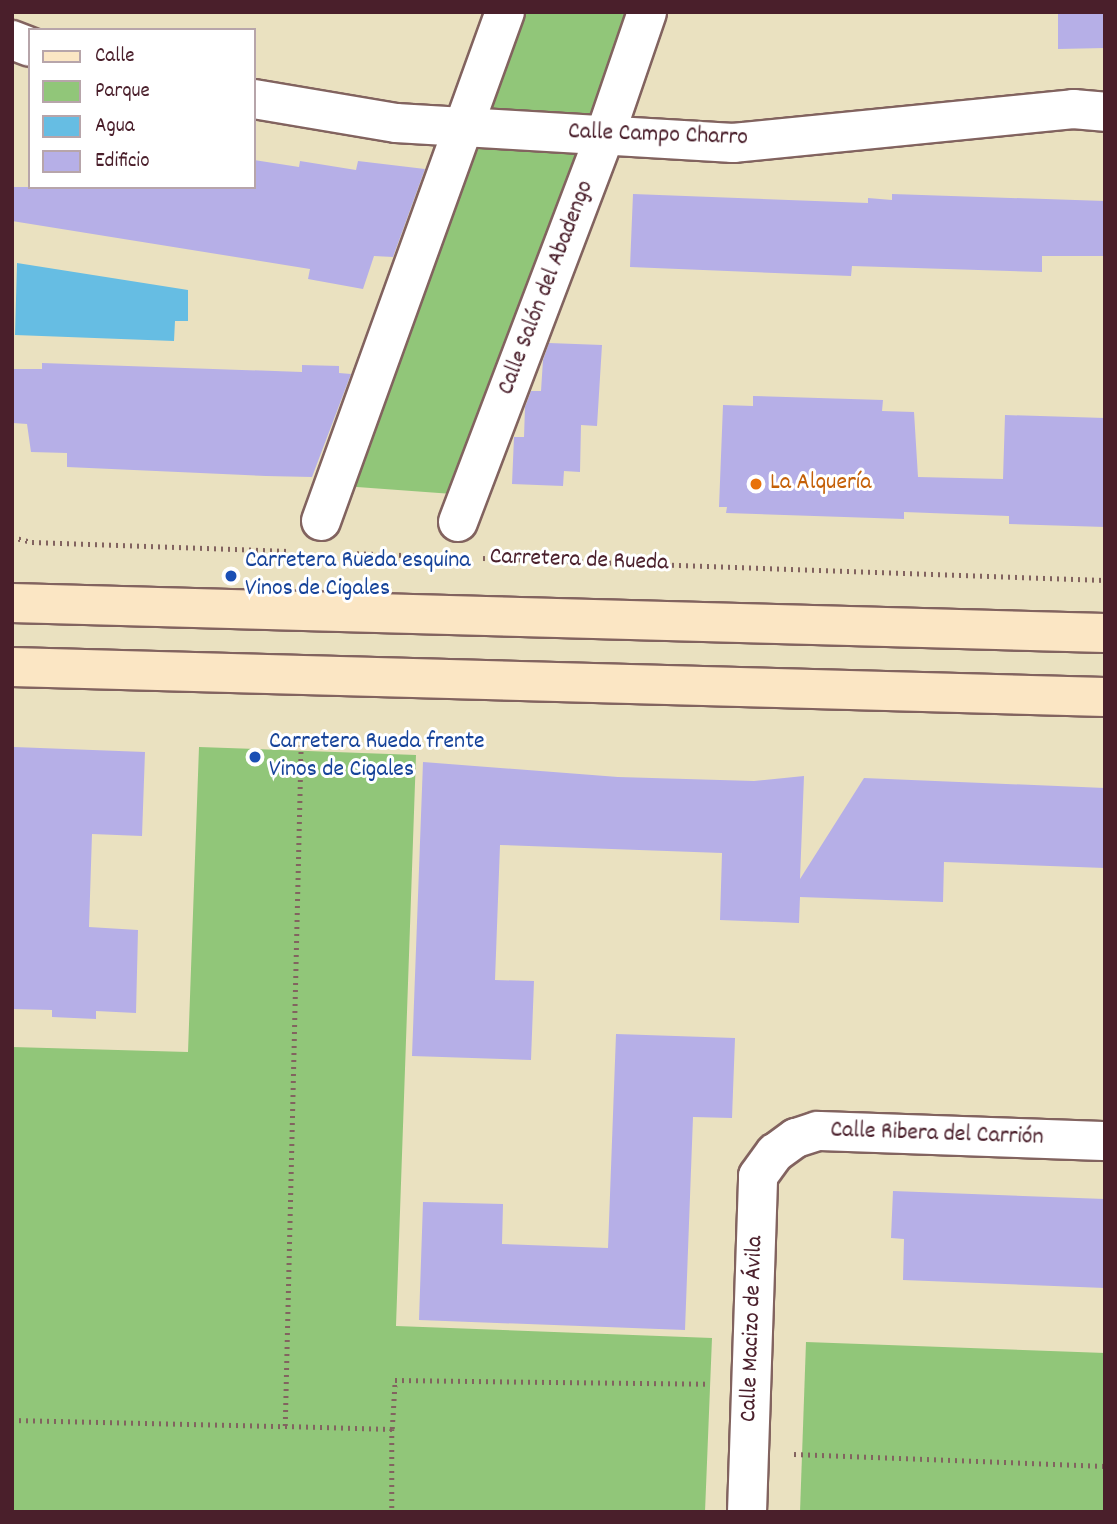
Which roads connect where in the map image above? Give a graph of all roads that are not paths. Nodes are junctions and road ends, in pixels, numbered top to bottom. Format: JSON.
{"nodes":[{"id":1,"x":505,"y":12,"type":"edge"},
{"id":2,"x":647,"y":12,"type":"edge"},
{"id":3,"x":256,"y":99,"type":"edge"},
{"id":4,"x":1105,"y":112,"type":"edge"},
{"id":5,"x":463,"y":127,"type":"junction"},
{"id":6,"x":605,"y":135,"type":"junction"},
{"id":7,"x":458,"y":522,"type":"dead end"},
{"id":8,"x":330,"y":537,"type":"road end"},
{"id":9,"x":12,"y":603,"type":"edge"},
{"id":10,"x":1105,"y":633,"type":"edge"},
{"id":11,"x":12,"y":667,"type":"edge"},
{"id":12,"x":1105,"y":697,"type":"edge"},
{"id":13,"x":1105,"y":1141,"type":"edge"},
{"id":14,"x":775,"y":1153,"type":"joint"},
{"id":15,"x":747,"y":1512,"type":"edge"}],
"edges":[{"from":1,"to":5,"type":"street"},
{"from":2,"to":6,"type":"street","name":"Calle Salón del Abadengo"},
{"from":3,"to":5,"type":"street","name":"Calle Campo Charro"},
{"from":4,"to":6,"type":"street","name":"Calle Campo Charro"},
{"from":5,"to":6,"type":"street","name":"Calle Campo Charro"},
{"from":5,"to":8,"type":"street"},
{"from":6,"to":7,"type":"street","name":"Calle Salón del Abadengo"},
{"from":9,"to":10,"type":"street"},
{"from":11,"to":12,"type":"street"},
{"from":13,"to":14,"type":"street","name":"Calle Ribera del Carrión"},
{"from":14,"to":15,"type":"street","name":"Calle Macizo de Ávila"}]}
